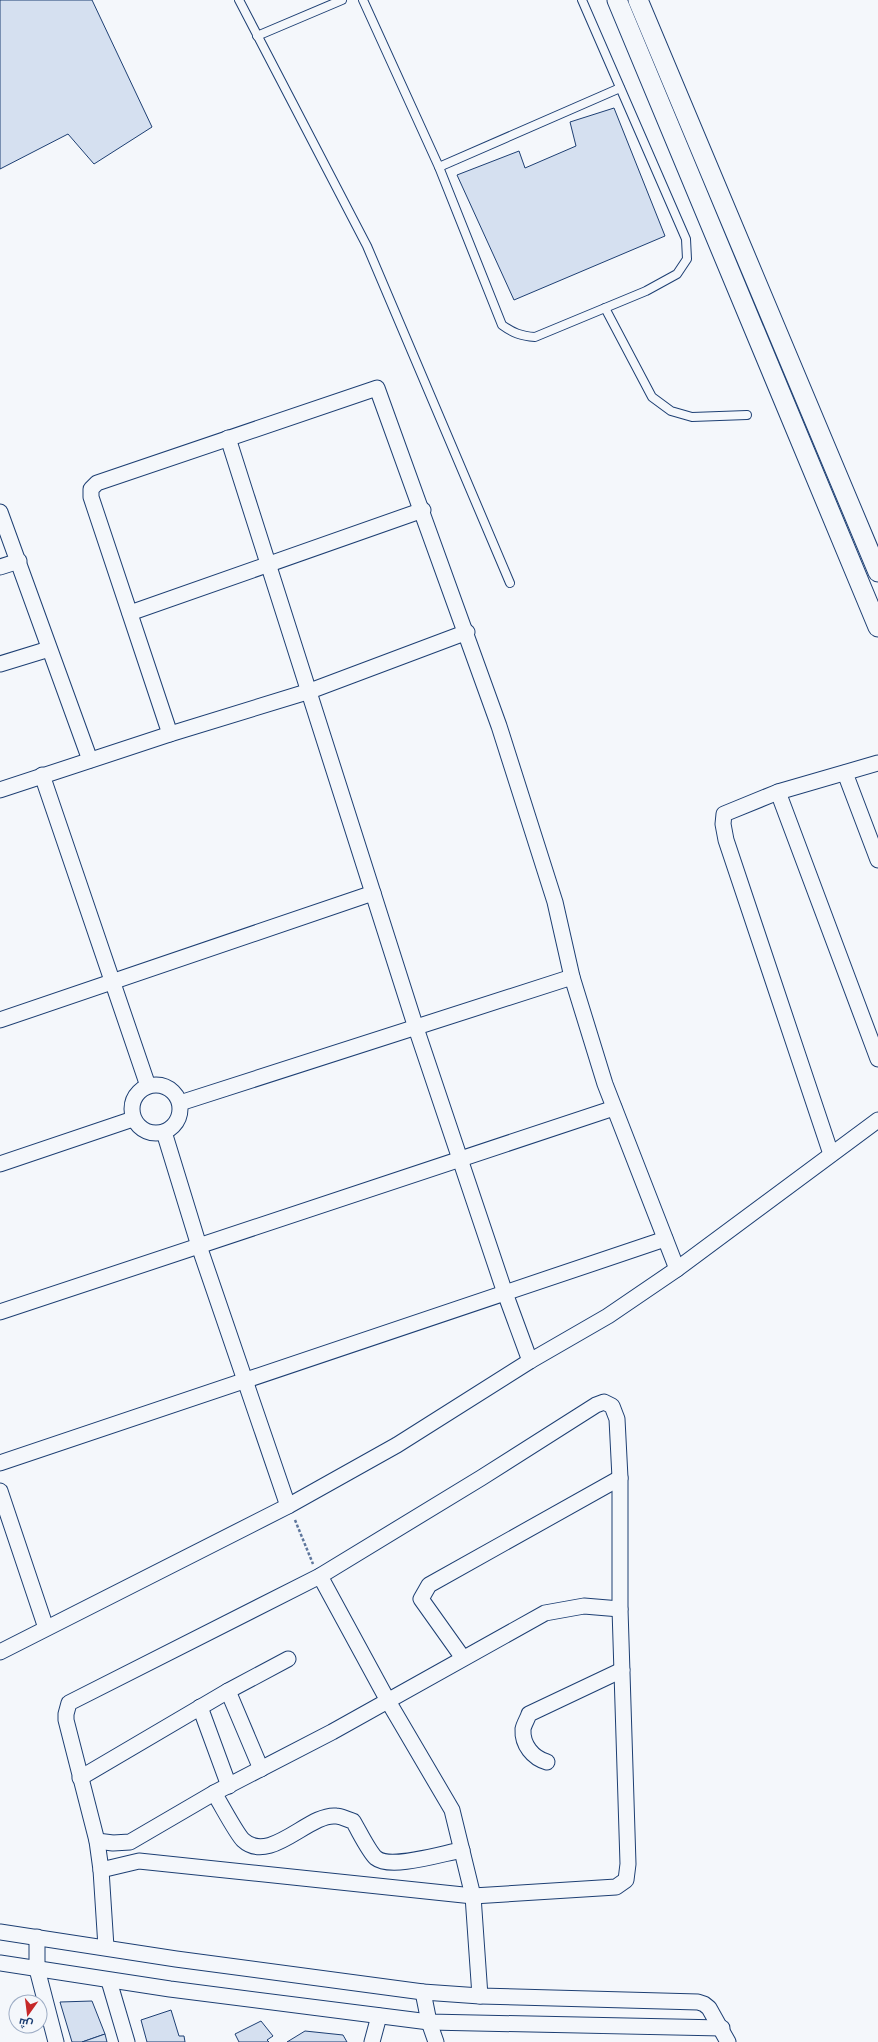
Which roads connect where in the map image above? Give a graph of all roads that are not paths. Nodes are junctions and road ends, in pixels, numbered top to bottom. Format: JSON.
{"nodes":[{"id":1,"x":239,"y":0,"type":"edge"},
{"id":2,"x":342,"y":0,"type":"edge"},
{"id":3,"x":363,"y":0,"type":"edge"},
{"id":4,"x":582,"y":0,"type":"edge"},
{"id":5,"x":617,"y":0,"type":"edge"},
{"id":6,"x":638,"y":0,"type":"edge"},
{"id":7,"x":258,"y":36,"type":"junction"},
{"id":8,"x":620,"y":88,"type":"junction"},
{"id":9,"x":439,"y":167,"type":"junction"},
{"id":10,"x":605,"y":308,"type":"junction"},
{"id":11,"x":747,"y":415,"type":"dead end"},
{"id":12,"x":228,"y":438,"type":"junction"},
{"id":13,"x":423,"y":510,"type":"junction"},
{"id":14,"x":0,"y":512,"type":"edge"},
{"id":15,"x":19,"y":561,"type":"junction"},
{"id":16,"x":268,"y":563,"type":"junction"},
{"id":17,"x":0,"y":567,"type":"edge"},
{"id":18,"x":878,"y":572,"type":"edge"},
{"id":19,"x":510,"y":583,"type":"dead end"},
{"id":20,"x":130,"y":613,"type":"junction"},
{"id":21,"x":878,"y":626,"type":"edge"},
{"id":22,"x":467,"y":632,"type":"junction"},
{"id":23,"x":49,"y":649,"type":"junction"},
{"id":24,"x":0,"y":664,"type":"edge"},
{"id":25,"x":310,"y":691,"type":"junction"},
{"id":26,"x":170,"y":734,"type":"junction"},
{"id":27,"x":90,"y":760,"type":"junction"},
{"id":28,"x":878,"y":763,"type":"edge"},
{"id":29,"x":845,"y":773,"type":"junction"},
{"id":30,"x":42,"y":776,"type":"junction"},
{"id":31,"x":0,"y":790,"type":"edge"},
{"id":32,"x":778,"y":792,"type":"junction"},
{"id":33,"x":878,"y":860,"type":"edge"},
{"id":34,"x":373,"y":893,"type":"junction"},
{"id":35,"x":572,"y":977,"type":"junction"},
{"id":36,"x":113,"y":982,"type":"junction"},
{"id":37,"x":0,"y":1020,"type":"edge"},
{"id":38,"x":416,"y":1028,"type":"junction"},
{"id":39,"x":878,"y":1060,"type":"edge"},
{"id":40,"x":148,"y":1086,"type":"junction"},
{"id":41,"x":180,"y":1103,"type":"junction"},
{"id":42,"x":614,"y":1108,"type":"junction"},
{"id":43,"x":133,"y":1119,"type":"junction"},
{"id":44,"x":878,"y":1120,"type":"edge"},
{"id":45,"x":164,"y":1132,"type":"junction"},
{"id":46,"x":831,"y":1154,"type":"junction"},
{"id":47,"x":460,"y":1159,"type":"junction"},
{"id":48,"x":0,"y":1164,"type":"edge"},
{"id":49,"x":665,"y":1239,"type":"junction"},
{"id":50,"x":199,"y":1246,"type":"junction"},
{"id":51,"x":676,"y":1269,"type":"junction"},
{"id":52,"x":505,"y":1293,"type":"junction"},
{"id":53,"x":0,"y":1312,"type":"edge"},
{"id":54,"x":530,"y":1361,"type":"junction"},
{"id":55,"x":244,"y":1380,"type":"junction"},
{"id":56,"x":0,"y":1463,"type":"edge"},
{"id":57,"x":620,"y":1478,"type":"junction"},
{"id":58,"x":0,"y":1491,"type":"edge"},
{"id":59,"x":288,"y":1506,"type":"junction"},
{"id":60,"x":317,"y":1571,"type":"junction"},
{"id":61,"x":620,"y":1609,"type":"junction"},
{"id":62,"x":46,"y":1628,"type":"junction"},
{"id":63,"x":0,"y":1652,"type":"edge"},
{"id":64,"x":463,"y":1658,"type":"junction"},
{"id":65,"x":288,"y":1660,"type":"dead end"},
{"id":66,"x":622,"y":1670,"type":"junction"},
{"id":67,"x":228,"y":1690,"type":"junction"},
{"id":68,"x":388,"y":1701,"type":"junction"},
{"id":69,"x":200,"y":1707,"type":"junction"},
{"id":70,"x":546,"y":1762,"type":"dead end"},
{"id":71,"x":261,"y":1769,"type":"junction"},
{"id":72,"x":80,"y":1778,"type":"junction"},
{"id":73,"x":229,"y":1786,"type":"junction"},
{"id":74,"x":214,"y":1793,"type":"junction"},
{"id":75,"x":97,"y":1841,"type":"junction"},
{"id":76,"x":462,"y":1850,"type":"junction"},
{"id":77,"x":101,"y":1870,"type":"junction"},
{"id":78,"x":473,"y":1896,"type":"junction"},
{"id":79,"x":0,"y":1932,"type":"edge"},
{"id":80,"x":37,"y":1937,"type":"junction"},
{"id":81,"x":106,"y":1948,"type":"junction"},
{"id":82,"x":0,"y":1963,"type":"edge"},
{"id":83,"x":37,"y":1969,"type":"junction"},
{"id":84,"x":110,"y":1981,"type":"junction"},
{"id":85,"x":423,"y":1992,"type":"junction"},
{"id":86,"x":480,"y":1996,"type":"junction"},
{"id":87,"x":379,"y":2016,"type":"junction"},
{"id":88,"x":429,"y":2022,"type":"junction"},
{"id":89,"x":726,"y":2039,"type":"edge"},
{"id":90,"x":56,"y":2042,"type":"edge"},
{"id":91,"x":127,"y":2042,"type":"edge"},
{"id":92,"x":372,"y":2042,"type":"edge"},
{"id":93,"x":436,"y":2042,"type":"edge"}],
"edges":[{"from":1,"to":7,"type":"lane"},
{"from":2,"to":7,"type":"lane"},
{"from":3,"to":9,"type":"lane"},
{"from":4,"to":8,"type":"lane"},
{"from":5,"to":21,"type":"street"},
{"from":6,"to":18,"type":"street"},
{"from":7,"to":19,"type":"lane"},
{"from":8,"to":9,"type":"lane"},
{"from":8,"to":10,"type":"lane"},
{"from":9,"to":10,"type":"lane"},
{"from":10,"to":11,"type":"lane"},
{"from":12,"to":13,"type":"street"},
{"from":12,"to":16,"type":"street"},
{"from":12,"to":20,"type":"street"},
{"from":13,"to":16,"type":"street"},
{"from":13,"to":22,"type":"street"},
{"from":14,"to":15,"type":"street"},
{"from":15,"to":17,"type":"street"},
{"from":15,"to":23,"type":"street"},
{"from":16,"to":20,"type":"street"},
{"from":16,"to":25,"type":"street"},
{"from":20,"to":26,"type":"street"},
{"from":22,"to":25,"type":"street"},
{"from":22,"to":35,"type":"street"},
{"from":23,"to":24,"type":"street"},
{"from":23,"to":27,"type":"street"},
{"from":25,"to":26,"type":"street"},
{"from":25,"to":34,"type":"street"},
{"from":26,"to":27,"type":"street"},
{"from":27,"to":30,"type":"street"},
{"from":28,"to":29,"type":"street"},
{"from":29,"to":32,"type":"street"},
{"from":29,"to":33,"type":"street"},
{"from":30,"to":31,"type":"street"},
{"from":30,"to":36,"type":"street"},
{"from":32,"to":39,"type":"street"},
{"from":32,"to":46,"type":"street"},
{"from":34,"to":36,"type":"street"},
{"from":34,"to":38,"type":"street"},
{"from":35,"to":38,"type":"street"},
{"from":35,"to":42,"type":"street"},
{"from":36,"to":37,"type":"street"},
{"from":36,"to":40,"type":"street"},
{"from":38,"to":41,"type":"street"},
{"from":38,"to":47,"type":"street"},
{"from":40,"to":41,"type":"street"},
{"from":40,"to":43,"type":"street"},
{"from":41,"to":45,"type":"street"},
{"from":42,"to":47,"type":"street"},
{"from":42,"to":49,"type":"street"},
{"from":43,"to":45,"type":"street"},
{"from":43,"to":48,"type":"street"},
{"from":44,"to":46,"type":"street"},
{"from":45,"to":50,"type":"street"},
{"from":46,"to":51,"type":"street"},
{"from":47,"to":50,"type":"street"},
{"from":47,"to":52,"type":"street"},
{"from":49,"to":51,"type":"street"},
{"from":49,"to":52,"type":"street"},
{"from":50,"to":53,"type":"street"},
{"from":50,"to":55,"type":"street"},
{"from":51,"to":54,"type":"street"},
{"from":52,"to":54,"type":"street"},
{"from":52,"to":55,"type":"street"},
{"from":54,"to":59,"type":"street"},
{"from":55,"to":56,"type":"street"},
{"from":55,"to":59,"type":"street"},
{"from":57,"to":60,"type":"street"},
{"from":57,"to":61,"type":"street"},
{"from":57,"to":64,"type":"street"},
{"from":58,"to":62,"type":"street"},
{"from":59,"to":62,"type":"street"},
{"from":60,"to":68,"type":"street"},
{"from":60,"to":72,"type":"street"},
{"from":61,"to":64,"type":"street"},
{"from":61,"to":66,"type":"street"},
{"from":62,"to":63,"type":"street"},
{"from":64,"to":68,"type":"street"},
{"from":65,"to":67,"type":"street"},
{"from":66,"to":70,"type":"street"},
{"from":66,"to":78,"type":"street"},
{"from":67,"to":69,"type":"street"},
{"from":67,"to":71,"type":"street"},
{"from":68,"to":71,"type":"street"},
{"from":68,"to":76,"type":"street"},
{"from":69,"to":72,"type":"street"},
{"from":69,"to":73,"type":"street"},
{"from":71,"to":73,"type":"street"},
{"from":72,"to":75,"type":"street"},
{"from":73,"to":74,"type":"street"},
{"from":74,"to":75,"type":"street"},
{"from":74,"to":76,"type":"street"},
{"from":75,"to":77,"type":"street"},
{"from":76,"to":78,"type":"street"},
{"from":77,"to":78,"type":"street"},
{"from":77,"to":81,"type":"street"},
{"from":78,"to":86,"type":"street"},
{"from":79,"to":80,"type":"street"},
{"from":80,"to":81,"type":"street"},
{"from":80,"to":83,"type":"street"},
{"from":81,"to":85,"type":"street"},
{"from":82,"to":83,"type":"street"},
{"from":83,"to":84,"type":"street"},
{"from":83,"to":90,"type":"street"},
{"from":84,"to":87,"type":"street"},
{"from":84,"to":91,"type":"street"},
{"from":85,"to":86,"type":"street"},
{"from":85,"to":88,"type":"street"},
{"from":86,"to":89,"type":"street"},
{"from":87,"to":88,"type":"street"},
{"from":87,"to":92,"type":"street"},
{"from":88,"to":89,"type":"street"},
{"from":88,"to":93,"type":"street"}]}
